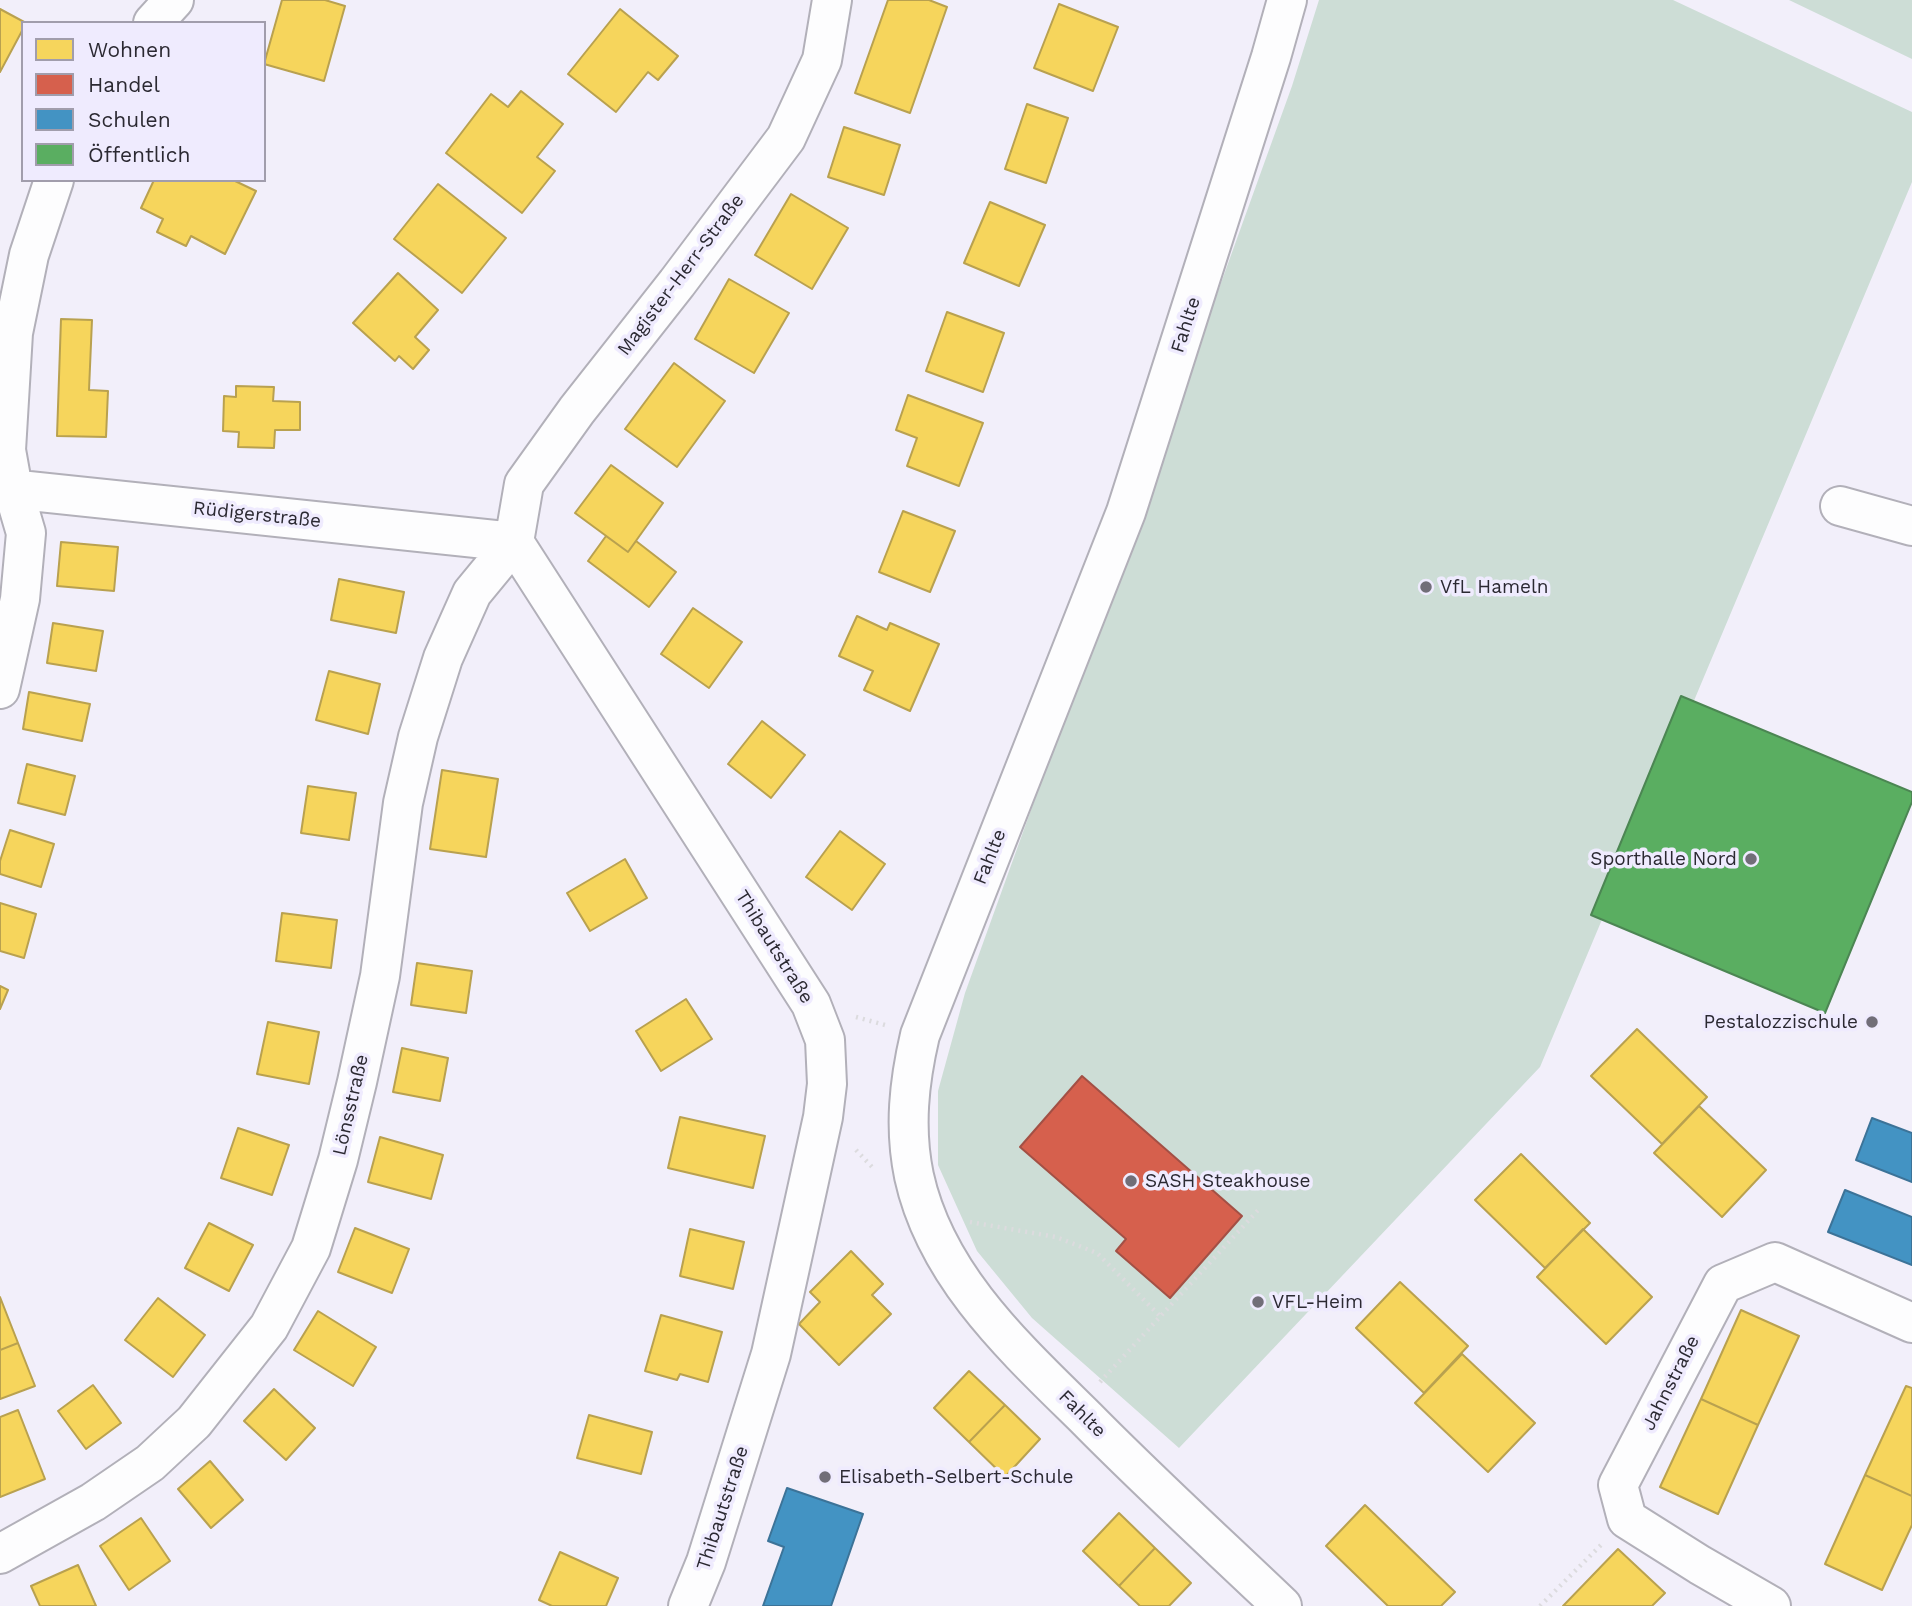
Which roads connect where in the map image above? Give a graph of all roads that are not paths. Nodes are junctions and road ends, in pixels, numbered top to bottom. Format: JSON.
{"nodes":[{"id":1,"x":174,"y":0,"type":"edge"},
{"id":2,"x":832,"y":0,"type":"edge"},
{"id":3,"x":1287,"y":0,"type":"edge"},
{"id":4,"x":155,"y":21,"type":"edge"},
{"id":5,"x":53,"y":182,"type":"edge"},
{"id":6,"x":7,"y":489,"type":"edge"},
{"id":7,"x":1840,"y":506,"type":"dead end"},
{"id":8,"x":1912,"y":526,"type":"edge"},
{"id":9,"x":514,"y":542,"type":"junction"},
{"id":10,"x":0,"y":689,"type":"edge"},
{"id":11,"x":1912,"y":1323,"type":"edge"},
{"id":12,"x":0,"y":1554,"type":"edge"},
{"id":13,"x":688,"y":1606,"type":"edge"},
{"id":14,"x":1282,"y":1606,"type":"edge"},
{"id":15,"x":1772,"y":1606,"type":"edge"}],
"edges":[{"from":1,"to":4,"type":"street"},
{"from":2,"to":9,"type":"street","name":"Magister-Herr-Straße"},
{"from":3,"to":14,"type":"street","name":"Fahlte"},
{"from":5,"to":6,"type":"street"},
{"from":6,"to":9,"type":"street","name":"Rüdigerstraße"},
{"from":6,"to":10,"type":"street"},
{"from":7,"to":8,"type":"street"},
{"from":9,"to":12,"type":"street","name":"Lönsstraße"},
{"from":9,"to":13,"type":"street","name":"Thibautstraße"},
{"from":11,"to":15,"type":"street","name":"Jahnstraße"}]}
